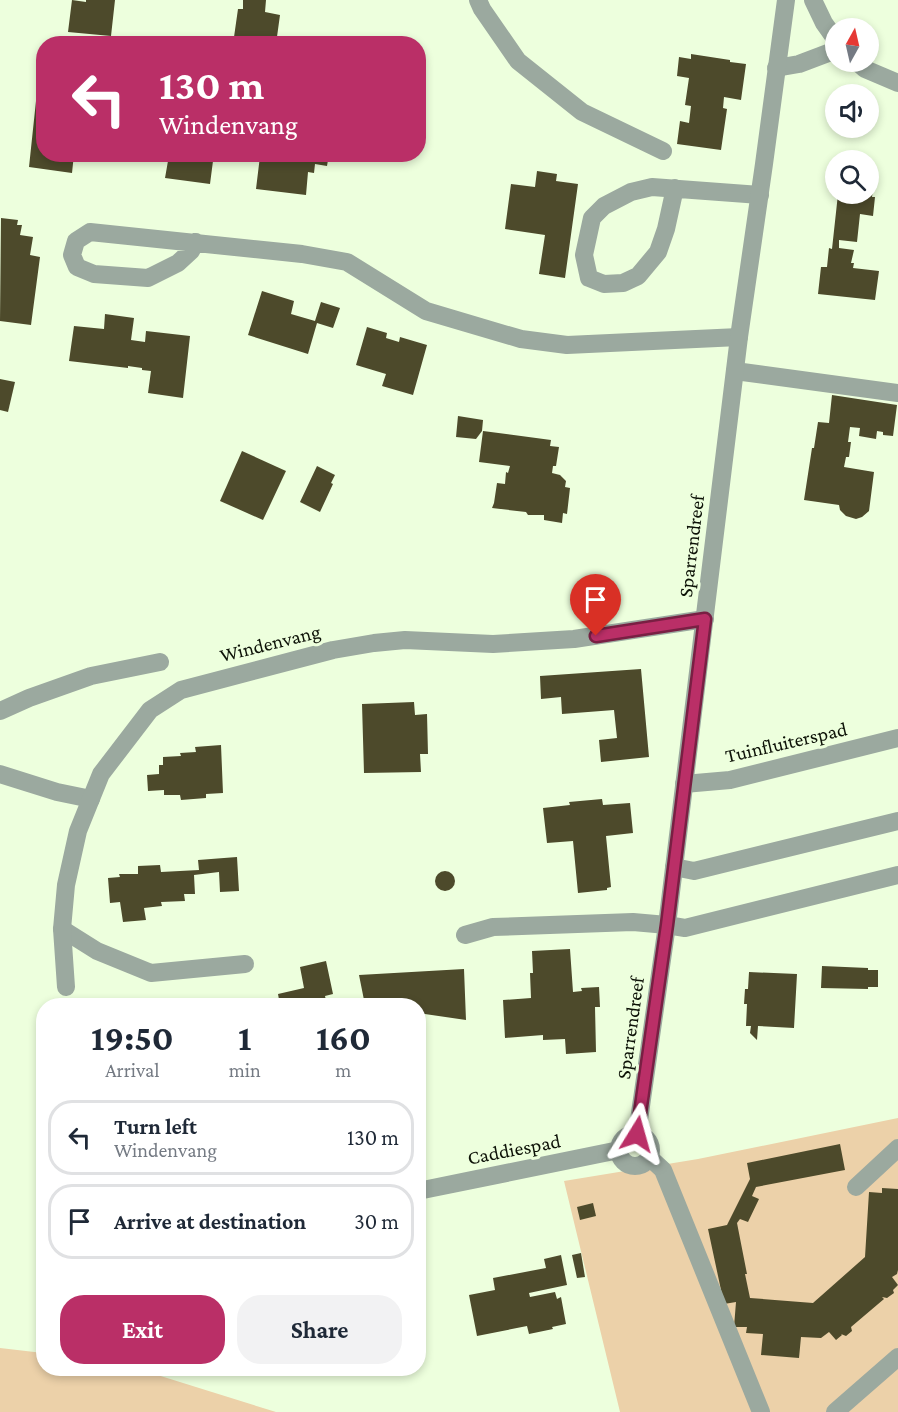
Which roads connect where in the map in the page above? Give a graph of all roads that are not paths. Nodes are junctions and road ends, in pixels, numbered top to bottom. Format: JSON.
{"nodes":[{"id":1,"x":477,"y":0,"type":"edge"},
{"id":2,"x":786,"y":0,"type":"edge"},
{"id":3,"x":813,"y":0,"type":"edge"},
{"id":4,"x":825,"y":24,"type":"edge"},
{"id":5,"x":825,"y":54,"type":"edge"},
{"id":6,"x":776,"y":68,"type":"junction"},
{"id":7,"x":872,"y":72,"type":"edge"},
{"id":8,"x":898,"y":83,"type":"edge"},
{"id":9,"x":663,"y":151,"type":"dead end"},
{"id":10,"x":675,"y":188,"type":"junction"},
{"id":11,"x":760,"y":195,"type":"junction"},
{"id":12,"x":196,"y":242,"type":"junction"},
{"id":13,"x":739,"y":337,"type":"junction"},
{"id":14,"x":735,"y":371,"type":"junction"},
{"id":15,"x":898,"y":393,"type":"edge"},
{"id":16,"x":705,"y":619,"type":"junction"},
{"id":17,"x":160,"y":662,"type":"dead end"},
{"id":18,"x":0,"y":711,"type":"edge"},
{"id":19,"x":898,"y":738,"type":"edge"},
{"id":20,"x":0,"y":774,"type":"edge"},
{"id":21,"x":684,"y":784,"type":"junction"},
{"id":22,"x":91,"y":800,"type":"junction"},
{"id":23,"x":898,"y":821,"type":"edge"},
{"id":24,"x":674,"y":867,"type":"junction"},
{"id":25,"x":898,"y":875,"type":"edge"},
{"id":26,"x":667,"y":925,"type":"junction"},
{"id":27,"x":62,"y":929,"type":"junction"},
{"id":28,"x":465,"y":935,"type":"dead end"},
{"id":29,"x":245,"y":964,"type":"dead end"},
{"id":30,"x":66,"y":987,"type":"dead end"},
{"id":31,"x":637,"y":1134,"type":"junction"},
{"id":32,"x":898,"y":1148,"type":"edge"},
{"id":33,"x":619,"y":1150,"type":"junction"},
{"id":34,"x":650,"y":1158,"type":"junction"},
{"id":35,"x":856,"y":1187,"type":"dead end"},
{"id":36,"x":426,"y":1189,"type":"edge"},
{"id":37,"x":898,"y":1358,"type":"edge"},
{"id":38,"x":761,"y":1412,"type":"edge"},
{"id":39,"x":835,"y":1412,"type":"edge"}],
"edges":[{"from":1,"to":9,"type":"street"},
{"from":2,"to":6,"type":"street","name":"Sparrendreef"},
{"from":3,"to":4,"type":"street"},
{"from":5,"to":6,"type":"street"},
{"from":6,"to":11,"type":"street","name":"Sparrendreef"},
{"from":7,"to":8,"type":"street"},
{"from":10,"to":10,"type":"street"},
{"from":10,"to":11,"type":"street"},
{"from":11,"to":13,"type":"street","name":"Sparrendreef"},
{"from":12,"to":12,"type":"street"},
{"from":12,"to":13,"type":"street"},
{"from":13,"to":14,"type":"street","name":"Sparrendreef"},
{"from":14,"to":15,"type":"street"},
{"from":14,"to":16,"type":"street","name":"Sparrendreef"},
{"from":16,"to":21,"type":"street","name":"Sparrendreef"},
{"from":16,"to":22,"type":"street","name":"Windenvang"},
{"from":17,"to":18,"type":"street"},
{"from":19,"to":21,"type":"street","name":"Tuinfluiterspad"},
{"from":20,"to":22,"type":"street"},
{"from":21,"to":24,"type":"street","name":"Sparrendreef"},
{"from":22,"to":27,"type":"street","name":"Windenvang"},
{"from":23,"to":24,"type":"street"},
{"from":24,"to":26,"type":"street","name":"Sparrendreef"},
{"from":25,"to":26,"type":"street"},
{"from":26,"to":28,"type":"street"},
{"from":26,"to":31,"type":"street","name":"Sparrendreef"},
{"from":27,"to":29,"type":"street"},
{"from":27,"to":30,"type":"street","name":"Windenvang"},
{"from":31,"to":33,"type":"street"},
{"from":31,"to":34,"type":"street"},
{"from":32,"to":35,"type":"street"},
{"from":33,"to":34,"type":"street"},
{"from":33,"to":36,"type":"street","name":"Caddiespad"},
{"from":34,"to":38,"type":"street"},
{"from":37,"to":39,"type":"street"}]}
